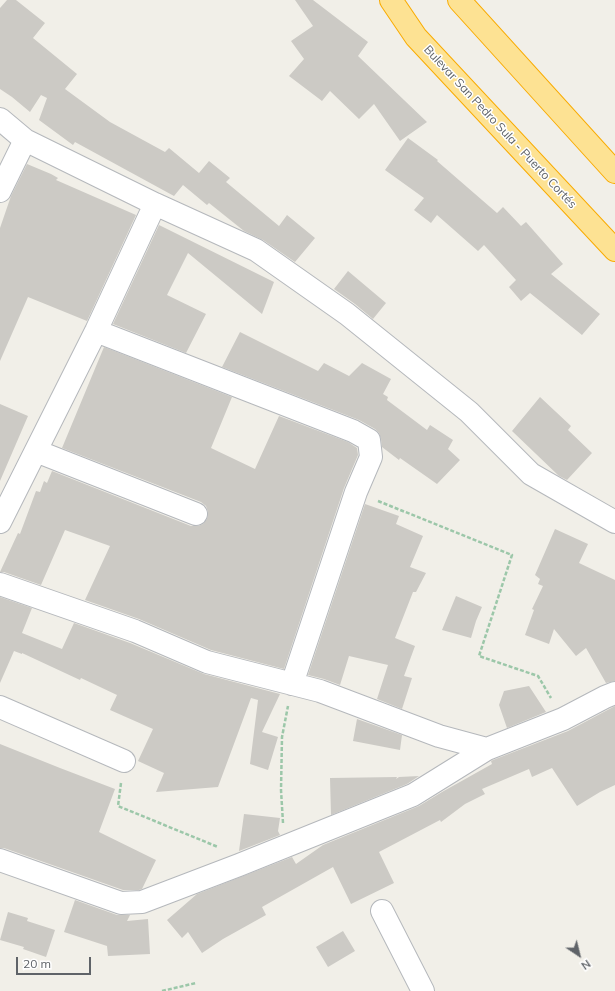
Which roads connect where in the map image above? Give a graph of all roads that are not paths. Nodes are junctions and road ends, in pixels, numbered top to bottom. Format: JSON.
{"nodes":[{"id":1,"x":391,"y":0,"type":"edge"},
{"id":2,"x":459,"y":0,"type":"edge"},
{"id":3,"x":0,"y":119,"type":"edge"},
{"id":4,"x":25,"y":140,"type":"junction"},
{"id":5,"x":615,"y":172,"type":"edge"},
{"id":6,"x":0,"y":191,"type":"edge"},
{"id":7,"x":155,"y":204,"type":"junction"},
{"id":8,"x":615,"y":250,"type":"edge"},
{"id":9,"x":96,"y":331,"type":"junction"},
{"id":10,"x":36,"y":451,"type":"junction"},
{"id":11,"x":196,"y":514,"type":"dead end"},
{"id":12,"x":0,"y":522,"type":"edge"},
{"id":13,"x":615,"y":522,"type":"edge"},
{"id":14,"x":0,"y":584,"type":"edge"},
{"id":15,"x":292,"y":684,"type":"junction"},
{"id":16,"x":615,"y":693,"type":"edge"},
{"id":17,"x":0,"y":707,"type":"edge"},
{"id":18,"x":487,"y":749,"type":"junction"},
{"id":19,"x":124,"y":761,"type":"road end"},
{"id":20,"x":0,"y":860,"type":"edge"},
{"id":21,"x":382,"y":911,"type":"dead end"},
{"id":22,"x":423,"y":991,"type":"edge"}],
"edges":[{"from":1,"to":8,"type":"highway","name":"Bulevar San Pedro Sula - Puerto Cortés"},
{"from":2,"to":5,"type":"highway"},
{"from":3,"to":4,"type":"street"},
{"from":4,"to":6,"type":"street"},
{"from":4,"to":7,"type":"street"},
{"from":7,"to":9,"type":"street"},
{"from":7,"to":13,"type":"street"},
{"from":9,"to":10,"type":"street"},
{"from":9,"to":15,"type":"street"},
{"from":10,"to":11,"type":"street"},
{"from":10,"to":12,"type":"street"},
{"from":14,"to":15,"type":"street"},
{"from":15,"to":18,"type":"street"},
{"from":16,"to":18,"type":"street"},
{"from":17,"to":19,"type":"street"},
{"from":18,"to":20,"type":"street"},
{"from":21,"to":22,"type":"street"}]}
